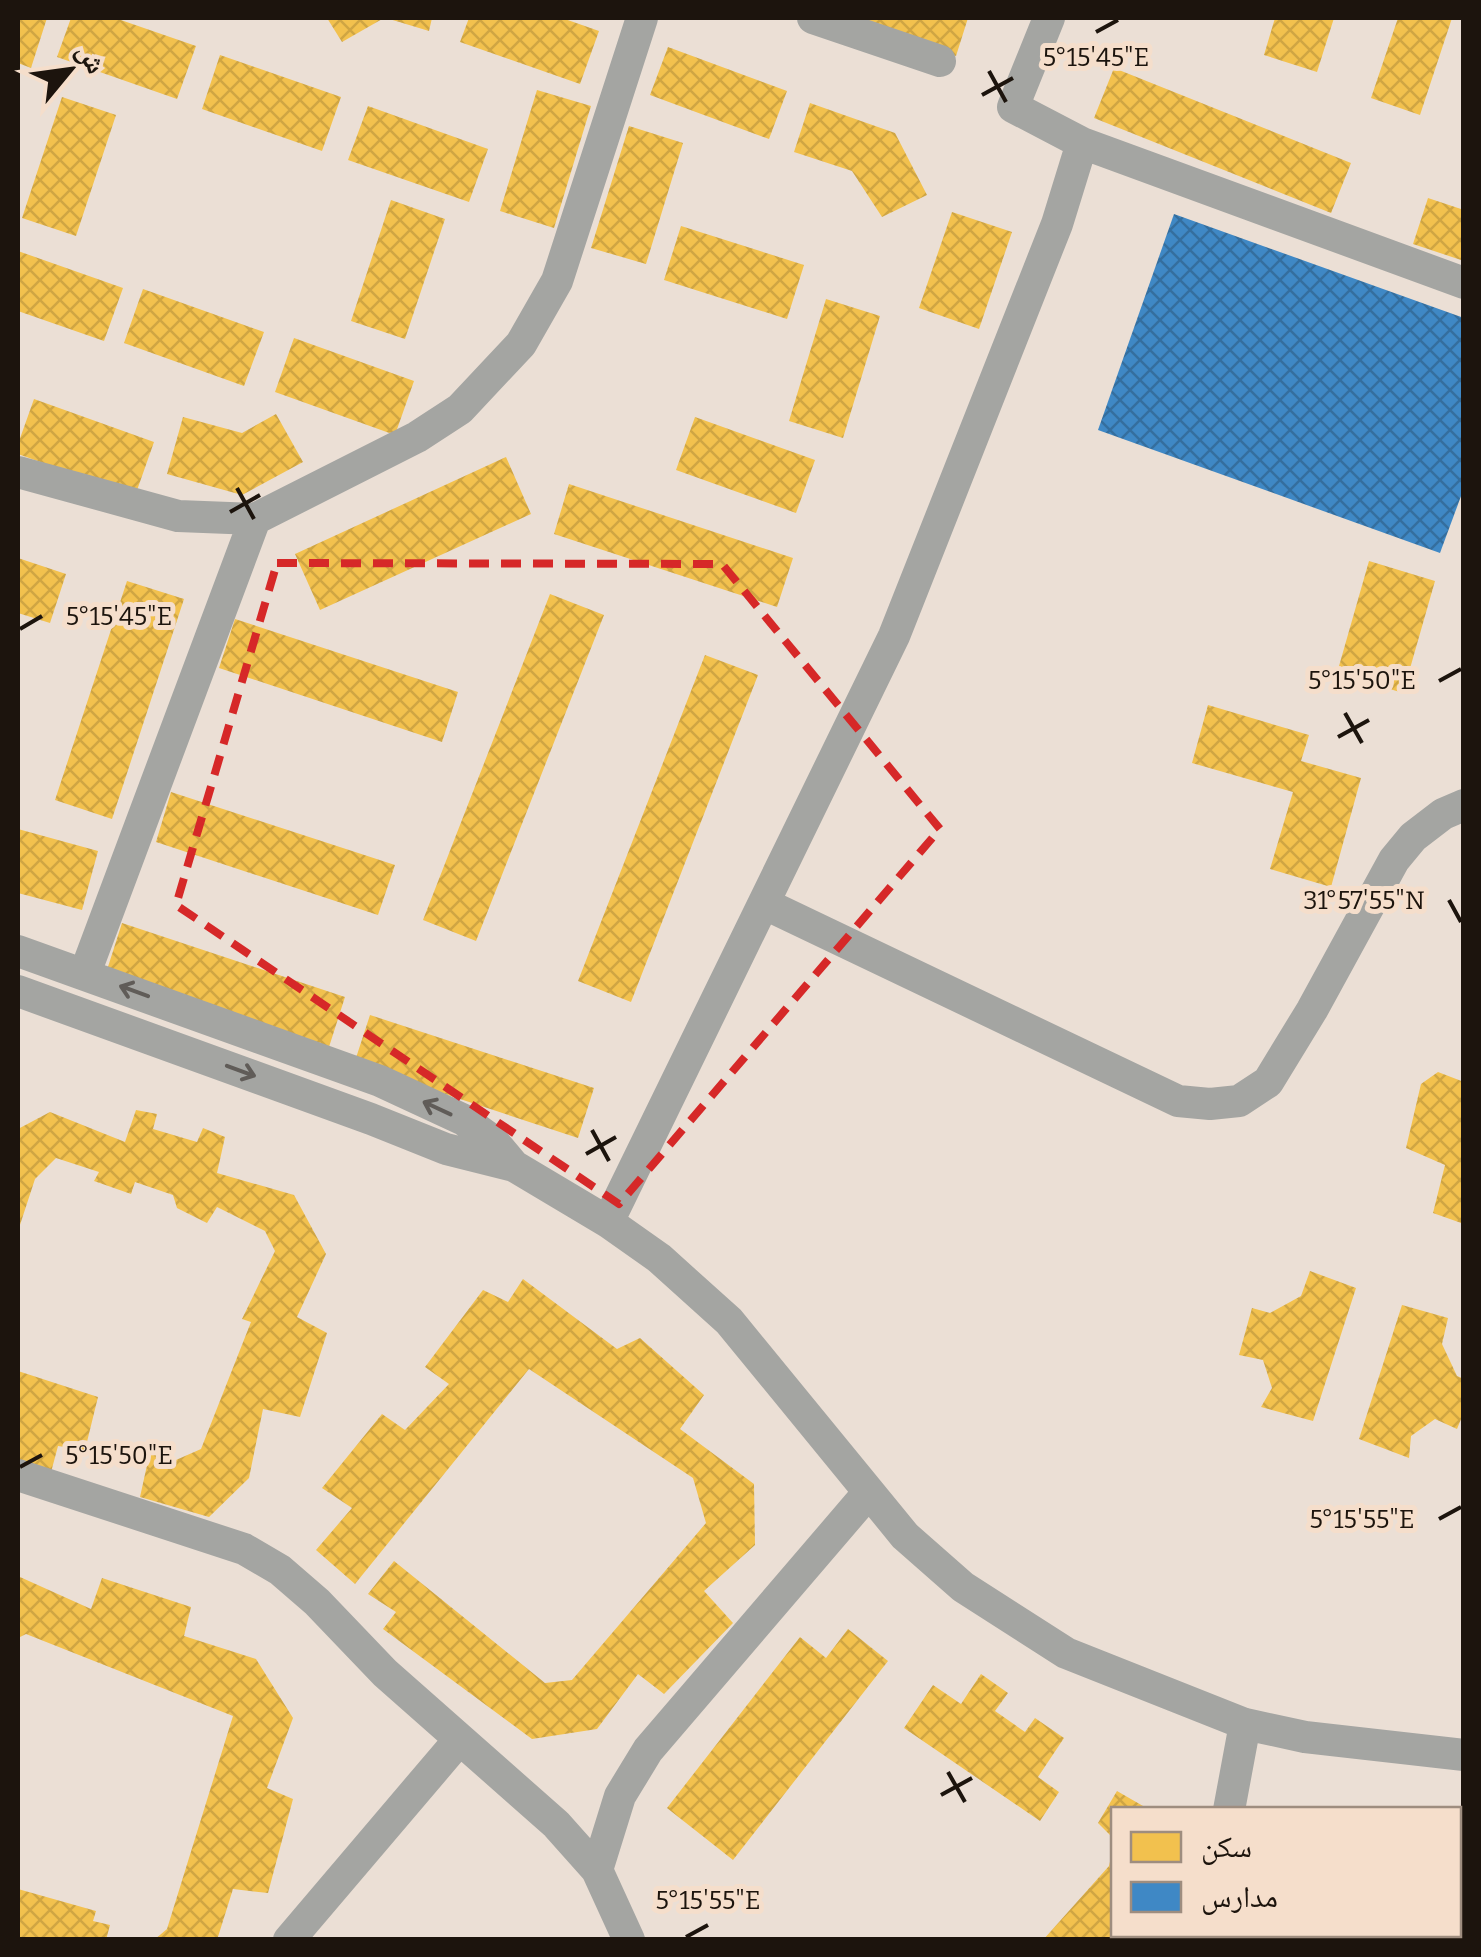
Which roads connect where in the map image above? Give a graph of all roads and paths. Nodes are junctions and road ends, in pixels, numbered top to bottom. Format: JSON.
{"nodes":[{"id":1,"x":642,"y":18,"type":"edge"},
{"id":2,"x":813,"y":18,"type":"edge"},
{"id":3,"x":1049,"y":18,"type":"edge"},
{"id":4,"x":940,"y":61,"type":"dead end"},
{"id":5,"x":1082,"y":143,"type":"junction"},
{"id":6,"x":1464,"y":282,"type":"edge"},
{"id":7,"x":18,"y":472,"type":"edge"},
{"id":8,"x":255,"y":519,"type":"junction"},
{"id":9,"x":1464,"y":805,"type":"edge"},
{"id":10,"x":765,"y":904,"type":"junction"},
{"id":11,"x":18,"y":952,"type":"edge"},
{"id":12,"x":86,"y":973,"type":"junction"},
{"id":13,"x":18,"y":991,"type":"edge"},
{"id":14,"x":514,"y":1166,"type":"junction"},
{"id":15,"x":608,"y":1222,"type":"junction"},
{"id":16,"x":18,"y":1475,"type":"edge"},
{"id":17,"x":868,"y":1492,"type":"junction"},
{"id":18,"x":1245,"y":1724,"type":"junction"},
{"id":19,"x":460,"y":1740,"type":"junction"},
{"id":20,"x":1464,"y":1755,"type":"edge"},
{"id":21,"x":1230,"y":1807,"type":"edge"},
{"id":22,"x":597,"y":1870,"type":"junction"},
{"id":23,"x":289,"y":1940,"type":"edge"},
{"id":24,"x":629,"y":1940,"type":"edge"}],
"edges":[{"from":1,"to":8,"type":"street"},
{"from":2,"to":4,"type":"street"},
{"from":3,"to":5,"type":"street"},
{"from":5,"to":6,"type":"street"},
{"from":5,"to":10,"type":"street"},
{"from":7,"to":8,"type":"street"},
{"from":8,"to":12,"type":"street"},
{"from":9,"to":10,"type":"street"},
{"from":10,"to":15,"type":"street"},
{"from":11,"to":12,"type":"street"},
{"from":14,"to":12,"type":"street","one_way":true},
{"from":13,"to":14,"type":"street","one_way":true},
{"from":14,"to":15,"type":"street"},
{"from":15,"to":17,"type":"street"},
{"from":16,"to":19,"type":"street"},
{"from":17,"to":18,"type":"street"},
{"from":17,"to":22,"type":"street"},
{"from":18,"to":20,"type":"street"},
{"from":18,"to":21,"type":"street"},
{"from":19,"to":22,"type":"street"},
{"from":19,"to":23,"type":"street"},
{"from":22,"to":24,"type":"street"}]}
